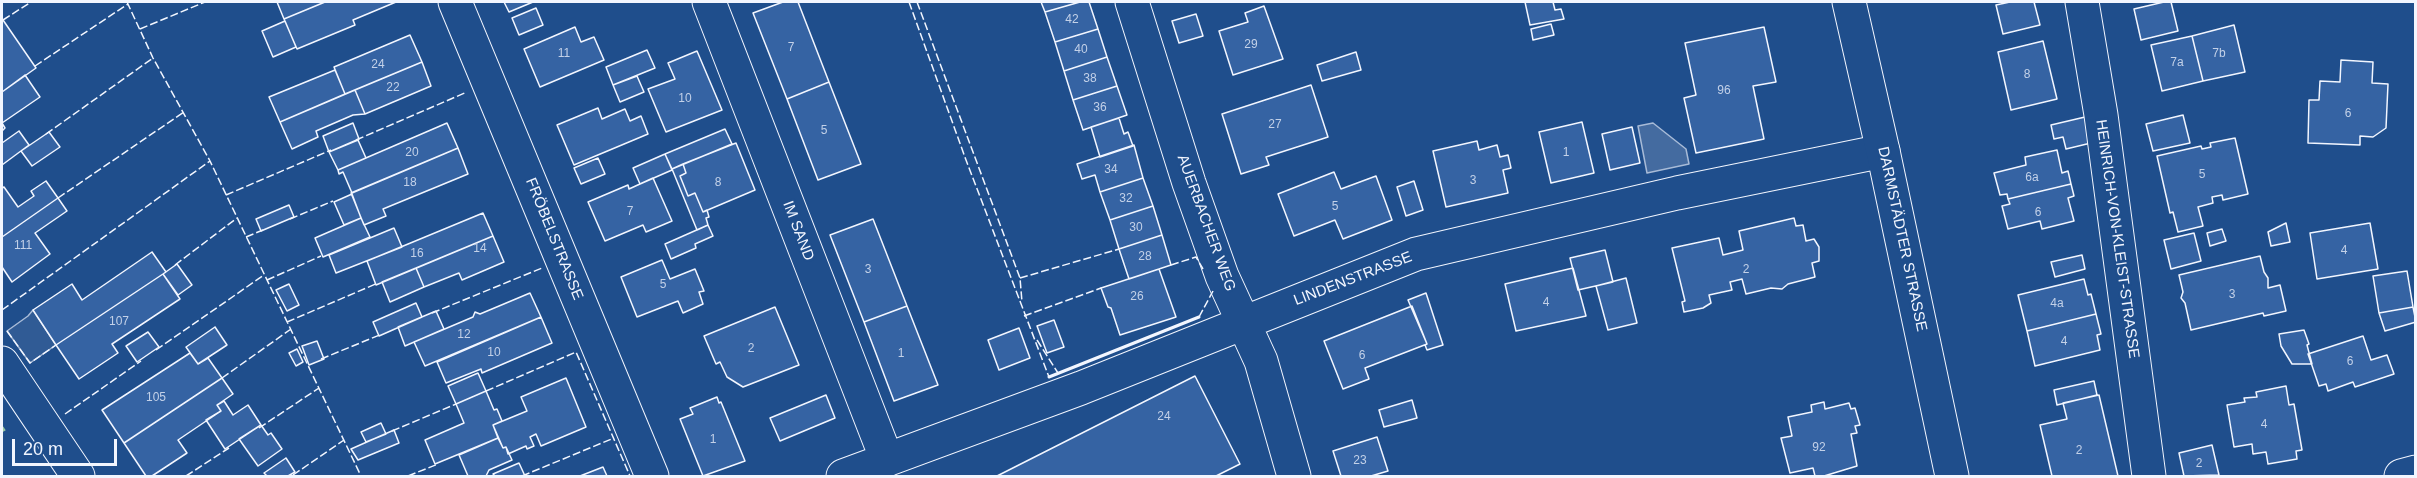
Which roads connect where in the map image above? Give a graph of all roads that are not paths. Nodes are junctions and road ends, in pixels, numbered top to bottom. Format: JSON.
{"nodes":[{"id":1,"x":455,"y":2,"type":"edge"},
{"id":2,"x":709,"y":2,"type":"edge"},
{"id":3,"x":1132,"y":2,"type":"edge"},
{"id":4,"x":1849,"y":2,"type":"edge"},
{"id":5,"x":2082,"y":2,"type":"edge"},
{"id":6,"x":1883,"y":152,"type":"junction"},
{"id":7,"x":1245,"y":322,"type":"junction"},
{"id":8,"x":2,"y":363,"type":"edge"},
{"id":9,"x":886,"y":460,"type":"junction"},
{"id":10,"x":2415,"y":472,"type":"edge"},
{"id":11,"x":78,"y":477,"type":"edge"},
{"id":12,"x":652,"y":477,"type":"edge"},
{"id":13,"x":843,"y":477,"type":"edge"},
{"id":14,"x":1294,"y":477,"type":"edge"},
{"id":15,"x":1952,"y":477,"type":"edge"},
{"id":16,"x":2149,"y":477,"type":"edge"},
{"id":17,"x":2401,"y":477,"type":"edge"}],
"edges":[{"from":1,"to":12,"type":"street","name":"FRÖBELSTRASSE"},
{"from":2,"to":9,"type":"street","name":"IM SAND"},
{"from":3,"to":7,"type":"street","name":"AUERBACHER WEG"},
{"from":4,"to":6,"type":"street","name":"DARMSTÄDTER STRASSE"},
{"from":5,"to":16,"type":"street","name":"HEINRICH-VON-KLEIST-STRASSE"},
{"from":6,"to":7,"type":"street","name":"LINDENSTRASSE"},
{"from":6,"to":15,"type":"street","name":"DARMSTÄDTER STRASSE"},
{"from":7,"to":9,"type":"street","name":"LINDENSTRASSE"},
{"from":7,"to":14,"type":"street","name":"AUERBACHER WEG"},
{"from":8,"to":11,"type":"street"},
{"from":9,"to":13,"type":"street","name":"LINDENSTRASSE"},
{"from":10,"to":17,"type":"street"}]}
